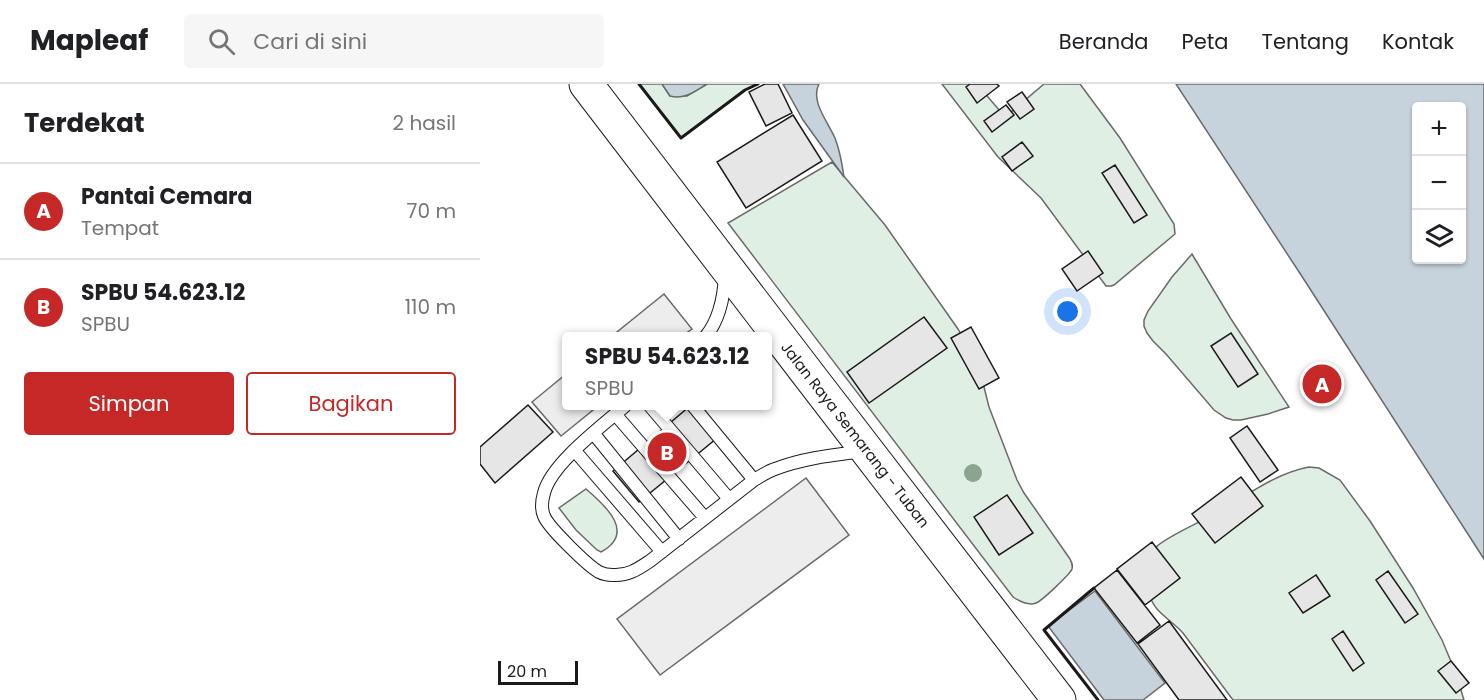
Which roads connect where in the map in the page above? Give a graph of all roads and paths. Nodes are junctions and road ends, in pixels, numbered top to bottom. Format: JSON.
{"nodes":[{"id":1,"x":586,"y":84,"type":"edge"},
{"id":2,"x":725,"y":268,"type":"junction"},
{"id":3,"x":708,"y":332,"type":"edge"},
{"id":4,"x":620,"y":410,"type":"edge"},
{"id":5,"x":654,"y":410,"type":"edge"},
{"id":6,"x":697,"y":410,"type":"edge"},
{"id":7,"x":594,"y":434,"type":"junction"},
{"id":8,"x":575,"y":451,"type":"junction"},
{"id":9,"x":868,"y":451,"type":"junction"},
{"id":10,"x":754,"y":480,"type":"junction"},
{"id":11,"x":729,"y":499,"type":"junction"},
{"id":12,"x":705,"y":518,"type":"junction"},
{"id":13,"x":679,"y":538,"type":"junction"},
{"id":14,"x":662,"y":552,"type":"junction"},
{"id":15,"x":1059,"y":700,"type":"edge"}],
"edges":[{"from":1,"to":2,"type":"highway","name":"Jalan Raya Semarang - Tuban"},
{"from":2,"to":3,"type":"lane"},
{"from":2,"to":9,"type":"highway","name":"Jalan Raya Semarang - Tuban"},
{"from":4,"to":7,"type":"lane"},
{"from":4,"to":12,"type":"lane"},
{"from":5,"to":11,"type":"lane"},
{"from":6,"to":10,"type":"lane"},
{"from":7,"to":8,"type":"lane"},
{"from":7,"to":13,"type":"lane"},
{"from":8,"to":14,"type":"lane"},
{"from":8,"to":14,"type":"lane"},
{"from":9,"to":10,"type":"lane"},
{"from":9,"to":15,"type":"highway","name":"Jalan Raya Semarang - Tuban"},
{"from":10,"to":11,"type":"lane"},
{"from":11,"to":12,"type":"lane"},
{"from":12,"to":13,"type":"lane"},
{"from":13,"to":14,"type":"lane"}]}
